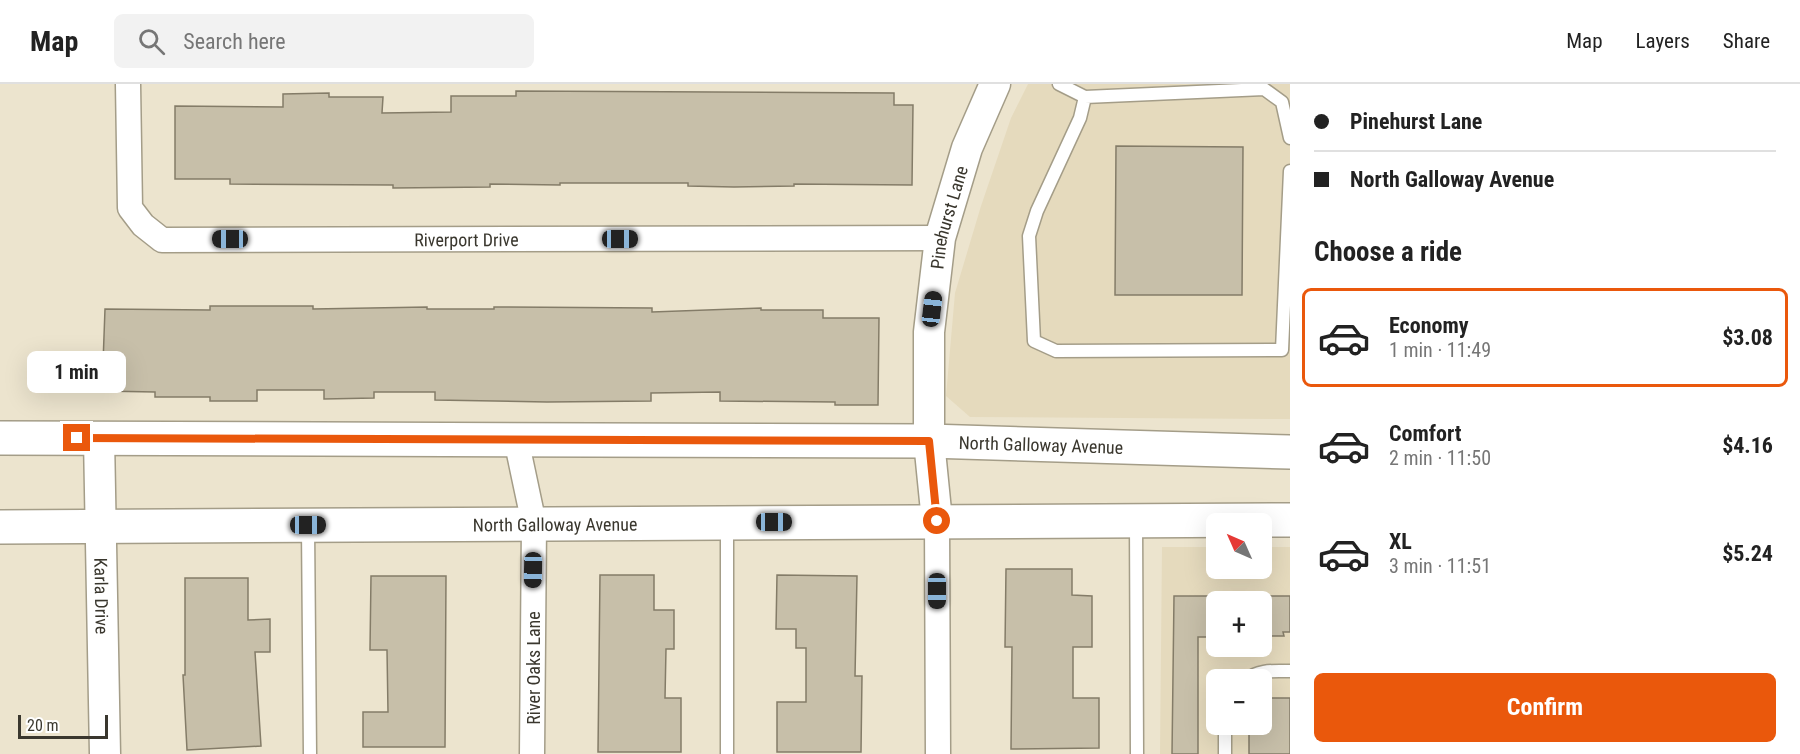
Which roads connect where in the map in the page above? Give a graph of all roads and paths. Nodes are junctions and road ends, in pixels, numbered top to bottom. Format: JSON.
{"nodes":[{"id":1,"x":128,"y":84,"type":"edge"},
{"id":2,"x":995,"y":84,"type":"edge"},
{"id":3,"x":1059,"y":84,"type":"edge"},
{"id":4,"x":1085,"y":97,"type":"junction"},
{"id":5,"x":1290,"y":138,"type":"edge"},
{"id":6,"x":1290,"y":171,"type":"edge"},
{"id":7,"x":940,"y":238,"type":"junction"},
{"id":8,"x":1288,"y":300,"type":"edge"},
{"id":9,"x":0,"y":438,"type":"edge"},
{"id":10,"x":99,"y":438,"type":"junction"},
{"id":11,"x":516,"y":439,"type":"junction"},
{"id":12,"x":929,"y":441,"type":"junction"},
{"id":13,"x":1290,"y":452,"type":"edge"},
{"id":14,"x":1136,"y":520,"type":"junction"},
{"id":15,"x":1290,"y":520,"type":"edge"},
{"id":16,"x":937,"y":521,"type":"junction"},
{"id":17,"x":727,"y":522,"type":"junction"},
{"id":18,"x":534,"y":524,"type":"junction"},
{"id":19,"x":308,"y":525,"type":"junction"},
{"id":20,"x":0,"y":527,"type":"edge"},
{"id":21,"x":101,"y":527,"type":"junction"},
{"id":22,"x":1272,"y":671,"type":"edge"},
{"id":23,"x":1290,"y":671,"type":"edge"},
{"id":24,"x":1225,"y":735,"type":"edge"},
{"id":25,"x":105,"y":754,"type":"edge"},
{"id":26,"x":310,"y":754,"type":"edge"},
{"id":27,"x":532,"y":754,"type":"edge"},
{"id":28,"x":727,"y":754,"type":"edge"},
{"id":29,"x":938,"y":754,"type":"edge"},
{"id":30,"x":1137,"y":754,"type":"edge"},
{"id":31,"x":1225,"y":754,"type":"edge"}],
"edges":[{"from":1,"to":7,"type":"street","name":"Riverport Drive"},
{"from":2,"to":7,"type":"street","name":"Pinehurst Lane"},
{"from":3,"to":4,"type":"lane"},
{"from":4,"to":5,"type":"lane"},
{"from":4,"to":8,"type":"lane"},
{"from":6,"to":8,"type":"lane"},
{"from":7,"to":12,"type":"street","name":"Pinehurst Lane"},
{"from":9,"to":10,"type":"main road","name":"North Galloway Avenue"},
{"from":10,"to":11,"type":"main road","name":"North Galloway Avenue"},
{"from":10,"to":21,"type":"street","name":"Karla Drive"},
{"from":11,"to":12,"type":"main road","name":"North Galloway Avenue"},
{"from":11,"to":18,"type":"street","name":"River Oaks Lane"},
{"from":12,"to":13,"type":"main road","name":"North Galloway Avenue"},
{"from":12,"to":16,"type":"street","name":"Pinehurst Lane"},
{"from":14,"to":15,"type":"main road","name":"North Galloway Avenue"},
{"from":14,"to":16,"type":"main road","name":"North Galloway Avenue"},
{"from":14,"to":30,"type":"lane"},
{"from":16,"to":17,"type":"main road","name":"North Galloway Avenue"},
{"from":16,"to":29,"type":"street","name":"Pinehurst Lane"},
{"from":17,"to":18,"type":"main road","name":"North Galloway Avenue"},
{"from":17,"to":28,"type":"lane"},
{"from":18,"to":19,"type":"main road","name":"North Galloway Avenue"},
{"from":18,"to":27,"type":"street","name":"River Oaks Lane"},
{"from":19,"to":21,"type":"main road","name":"North Galloway Avenue"},
{"from":19,"to":26,"type":"lane"},
{"from":20,"to":21,"type":"main road","name":"North Galloway Avenue"},
{"from":21,"to":25,"type":"street","name":"Karla Drive"},
{"from":22,"to":23,"type":"lane"},
{"from":24,"to":31,"type":"lane"}]}
